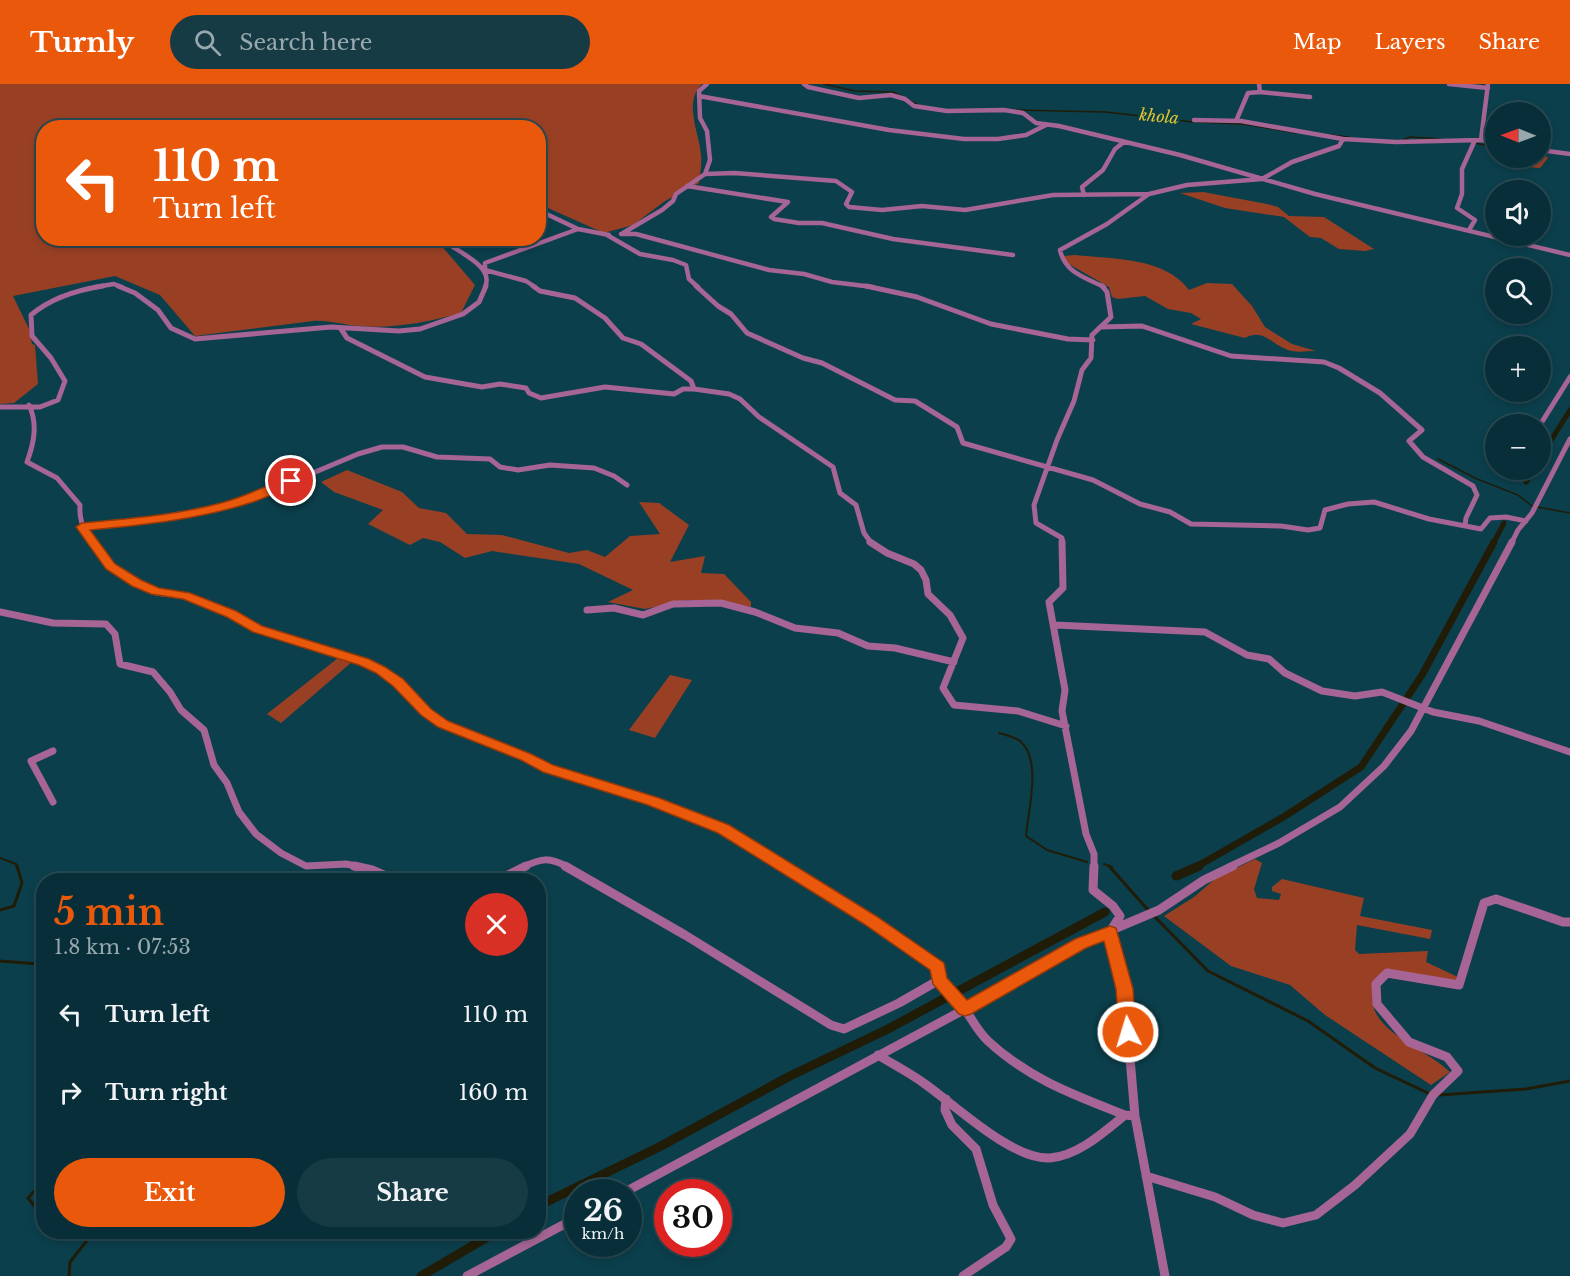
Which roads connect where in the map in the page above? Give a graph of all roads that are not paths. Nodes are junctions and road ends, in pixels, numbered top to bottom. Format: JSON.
{"nodes":[{"id":1,"x":707,"y":84,"type":"edge"},
{"id":2,"x":804,"y":84,"type":"edge"},
{"id":3,"x":1259,"y":84,"type":"edge"},
{"id":4,"x":1449,"y":84,"type":"edge"},
{"id":5,"x":1488,"y":86,"type":"edge"},
{"id":6,"x":1260,"y":92,"type":"junction"},
{"id":7,"x":699,"y":96,"type":"junction"},
{"id":8,"x":1310,"y":97,"type":"dead end"},
{"id":9,"x":1194,"y":120,"type":"dead end"},
{"id":10,"x":1236,"y":121,"type":"junction"},
{"id":11,"x":1046,"y":125,"type":"junction"},
{"id":12,"x":1343,"y":139,"type":"junction"},
{"id":13,"x":1475,"y":140,"type":"junction"},
{"id":14,"x":1482,"y":140,"type":"junction"},
{"id":15,"x":1485,"y":141,"type":"edge"},
{"id":16,"x":1124,"y":142,"type":"junction"},
{"id":17,"x":1551,"y":151,"type":"edge"},
{"id":18,"x":1570,"y":154,"type":"edge"},
{"id":19,"x":705,"y":174,"type":"junction"},
{"id":20,"x":1262,"y":179,"type":"junction"},
{"id":21,"x":687,"y":186,"type":"junction"},
{"id":22,"x":1149,"y":194,"type":"junction"},
{"id":23,"x":1084,"y":195,"type":"junction"},
{"id":24,"x":546,"y":214,"type":"edge"},
{"id":25,"x":578,"y":229,"type":"junction"},
{"id":26,"x":1469,"y":230,"type":"junction"},
{"id":27,"x":621,"y":234,"type":"junction"},
{"id":28,"x":607,"y":235,"type":"junction"},
{"id":29,"x":546,"y":240,"type":"edge"},
{"id":30,"x":451,"y":246,"type":"edge"},
{"id":31,"x":529,"y":246,"type":"edge"},
{"id":32,"x":1013,"y":255,"type":"dead end"},
{"id":33,"x":1570,"y":255,"type":"edge"},
{"id":34,"x":485,"y":270,"type":"junction"},
{"id":35,"x":1100,"y":327,"type":"junction"},
{"id":36,"x":341,"y":328,"type":"junction"},
{"id":37,"x":1093,"y":340,"type":"junction"},
{"id":38,"x":1570,"y":377,"type":"edge"},
{"id":39,"x":694,"y":389,"type":"junction"},
{"id":40,"x":29,"y":405,"type":"junction"},
{"id":41,"x":0,"y":407,"type":"edge"},
{"id":42,"x":1546,"y":414,"type":"edge"},
{"id":43,"x":1570,"y":439,"type":"edge"},
{"id":44,"x":1049,"y":466,"type":"junction"},
{"id":45,"x":627,"y":485,"type":"dead end"},
{"id":46,"x":1526,"y":520,"type":"junction"},
{"id":47,"x":1465,"y":526,"type":"junction"},
{"id":48,"x":82,"y":527,"type":"junction"},
{"id":49,"x":587,"y":610,"type":"dead end"},
{"id":50,"x":0,"y":612,"type":"edge"},
{"id":51,"x":1055,"y":625,"type":"junction"},
{"id":52,"x":954,"y":662,"type":"junction"},
{"id":53,"x":1422,"y":707,"type":"junction"},
{"id":54,"x":1066,"y":726,"type":"junction"},
{"id":55,"x":53,"y":752,"type":"dead end"},
{"id":56,"x":1570,"y":752,"type":"edge"},
{"id":57,"x":52,"y":802,"type":"dead end"},
{"id":58,"x":379,"y":873,"type":"edge"},
{"id":59,"x":512,"y":873,"type":"edge"},
{"id":60,"x":1570,"y":922,"type":"edge"},
{"id":61,"x":1110,"y":932,"type":"junction"},
{"id":62,"x":939,"y":980,"type":"junction"},
{"id":63,"x":965,"y":1010,"type":"junction"},
{"id":64,"x":878,"y":1055,"type":"junction"},
{"id":65,"x":946,"y":1099,"type":"junction"},
{"id":66,"x":1130,"y":1115,"type":"junction"},
{"id":67,"x":1146,"y":1176,"type":"junction"},
{"id":68,"x":642,"y":1183,"type":"edge"},
{"id":69,"x":564,"y":1225,"type":"edge"},
{"id":70,"x":546,"y":1235,"type":"edge"},
{"id":71,"x":538,"y":1239,"type":"edge"},
{"id":72,"x":472,"y":1275,"type":"edge"},
{"id":73,"x":963,"y":1276,"type":"edge"},
{"id":74,"x":1165,"y":1276,"type":"edge"}],
"edges":[{"from":1,"to":7,"type":"street"},
{"from":2,"to":11,"type":"street"},
{"from":3,"to":6,"type":"street"},
{"from":4,"to":5,"type":"street"},
{"from":5,"to":14,"type":"street"},
{"from":6,"to":8,"type":"street"},
{"from":6,"to":10,"type":"street"},
{"from":7,"to":11,"type":"street"},
{"from":7,"to":19,"type":"street"},
{"from":9,"to":10,"type":"street"},
{"from":10,"to":12,"type":"street"},
{"from":11,"to":16,"type":"street"},
{"from":12,"to":13,"type":"street"},
{"from":12,"to":20,"type":"street"},
{"from":13,"to":14,"type":"street"},
{"from":13,"to":26,"type":"street"},
{"from":14,"to":15,"type":"street"},
{"from":16,"to":20,"type":"street"},
{"from":16,"to":23,"type":"street"},
{"from":17,"to":18,"type":"street"},
{"from":19,"to":21,"type":"street"},
{"from":19,"to":23,"type":"street"},
{"from":20,"to":22,"type":"street"},
{"from":20,"to":26,"type":"street"},
{"from":21,"to":27,"type":"street"},
{"from":21,"to":32,"type":"street"},
{"from":22,"to":23,"type":"street"},
{"from":22,"to":35,"type":"street"},
{"from":24,"to":25,"type":"street"},
{"from":25,"to":28,"type":"street"},
{"from":25,"to":29,"type":"street"},
{"from":26,"to":33,"type":"street"},
{"from":27,"to":28,"type":"street"},
{"from":27,"to":37,"type":"street"},
{"from":28,"to":44,"type":"street"},
{"from":30,"to":34,"type":"street"},
{"from":31,"to":34,"type":"street"},
{"from":34,"to":36,"type":"street"},
{"from":34,"to":39,"type":"street"},
{"from":35,"to":37,"type":"street"},
{"from":35,"to":47,"type":"street"},
{"from":36,"to":39,"type":"street"},
{"from":36,"to":40,"type":"street"},
{"from":37,"to":44,"type":"street"},
{"from":38,"to":42,"type":"street"},
{"from":39,"to":52,"type":"street"},
{"from":40,"to":41,"type":"street"},
{"from":40,"to":48,"type":"street"},
{"from":43,"to":46,"type":"street"},
{"from":44,"to":47,"type":"street"},
{"from":44,"to":51,"type":"street"},
{"from":45,"to":48,"type":"street"},
{"from":46,"to":47,"type":"street"},
{"from":46,"to":53,"type":"street"},
{"from":48,"to":62,"type":"street"},
{"from":49,"to":52,"type":"street"},
{"from":50,"to":58,"type":"street"},
{"from":51,"to":53,"type":"street"},
{"from":51,"to":54,"type":"street"},
{"from":52,"to":54,"type":"street"},
{"from":53,"to":56,"type":"street"},
{"from":53,"to":61,"type":"street"},
{"from":54,"to":61,"type":"street"},
{"from":55,"to":57,"type":"street"},
{"from":59,"to":62,"type":"street"},
{"from":60,"to":67,"type":"street"},
{"from":61,"to":63,"type":"street"},
{"from":61,"to":66,"type":"street"},
{"from":62,"to":63,"type":"street"},
{"from":63,"to":64,"type":"street"},
{"from":63,"to":66,"type":"street"},
{"from":64,"to":65,"type":"street"},
{"from":64,"to":68,"type":"street"},
{"from":65,"to":66,"type":"street"},
{"from":65,"to":73,"type":"street"},
{"from":66,"to":67,"type":"street"},
{"from":67,"to":74,"type":"street"},
{"from":69,"to":70,"type":"street"},
{"from":71,"to":72,"type":"street"}]}
